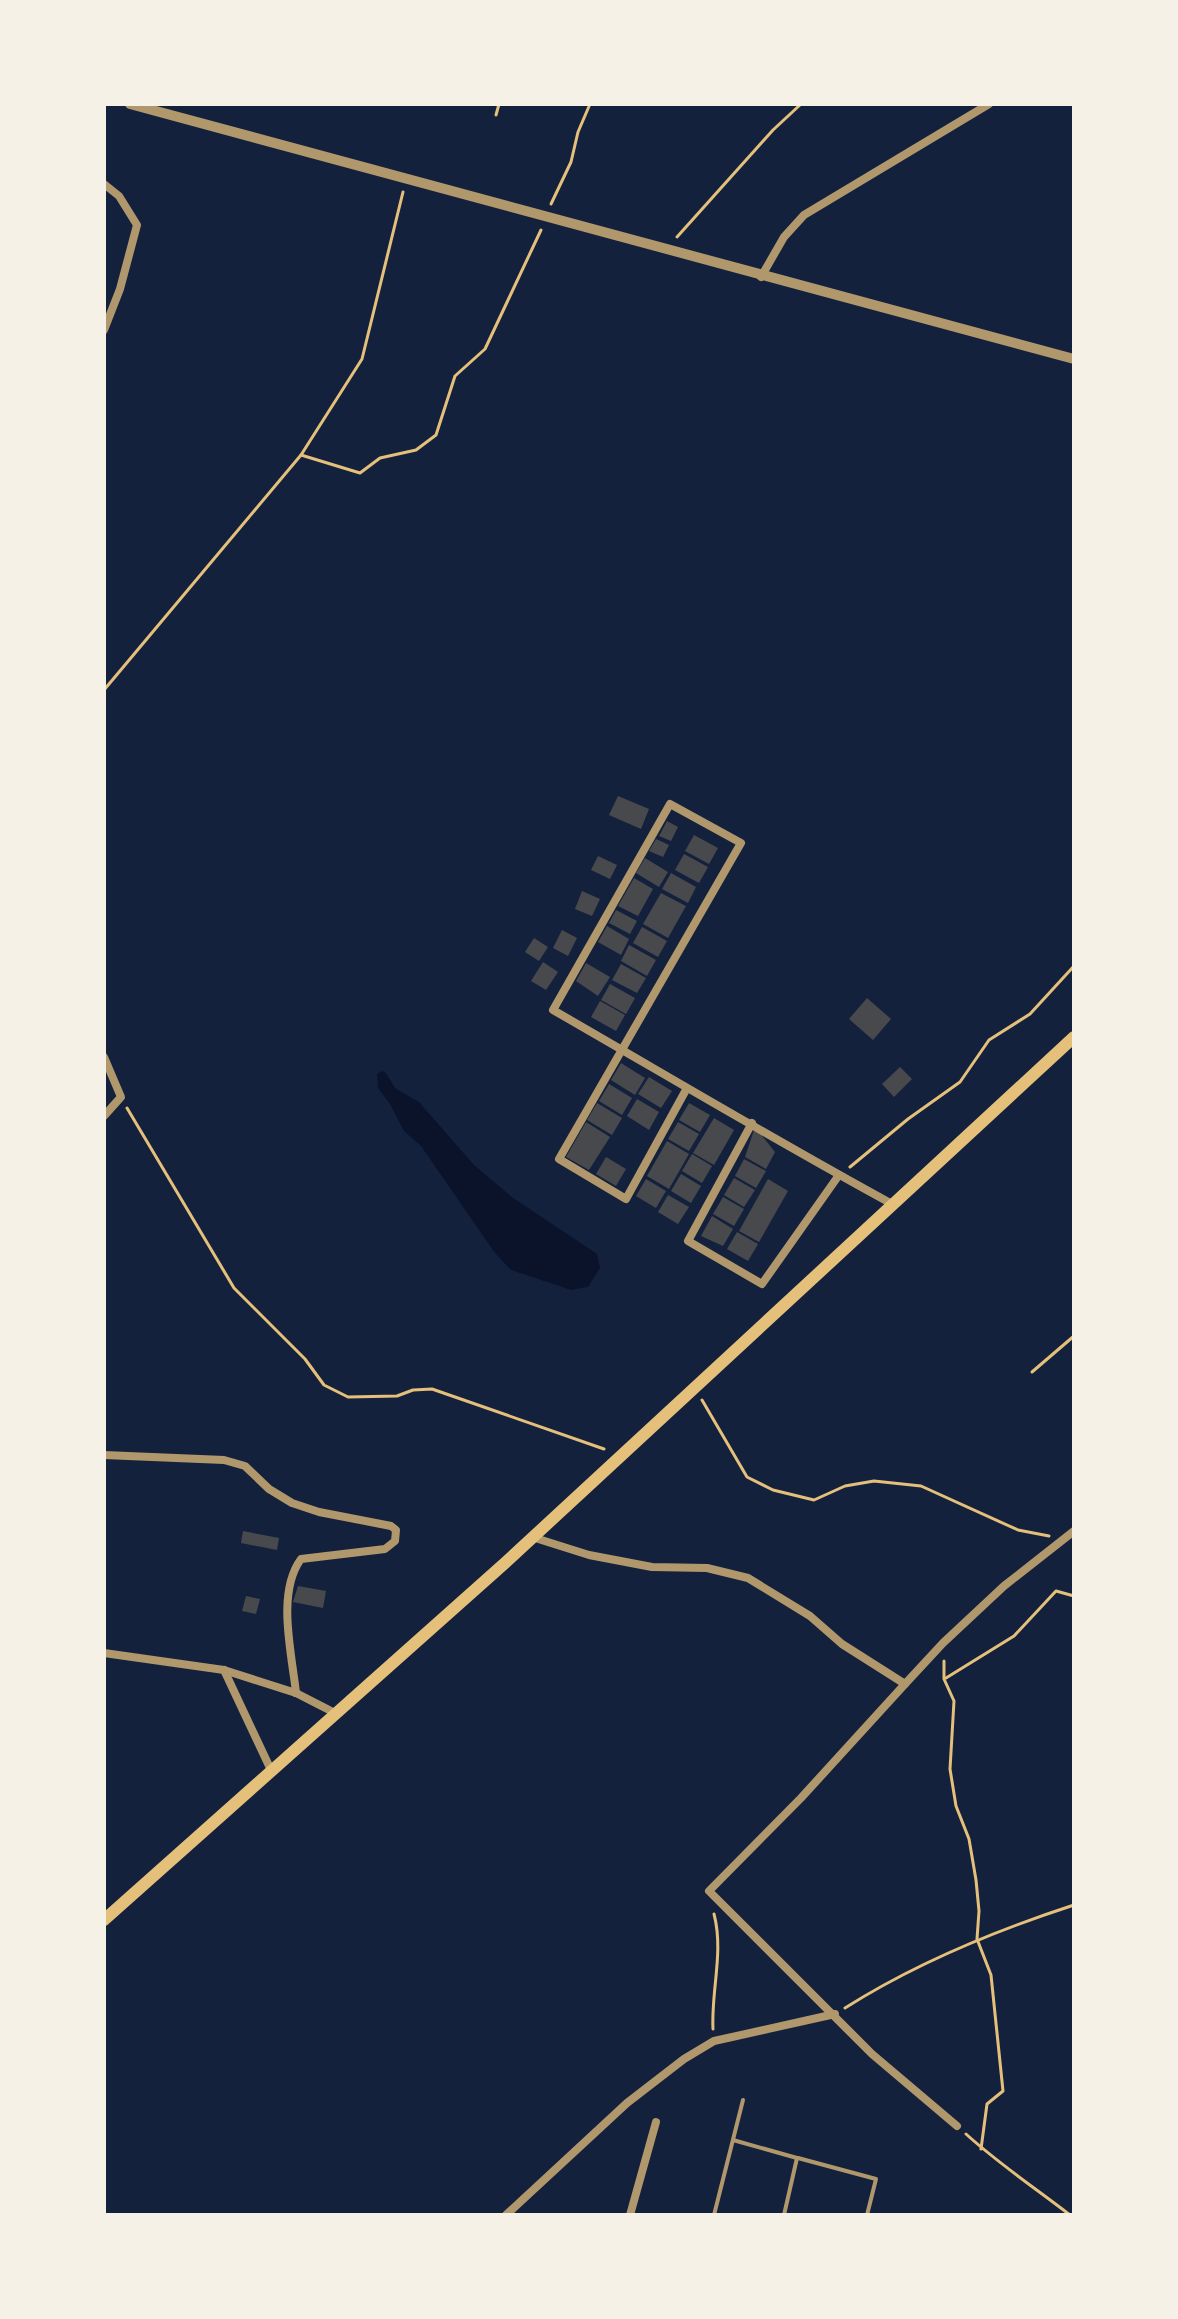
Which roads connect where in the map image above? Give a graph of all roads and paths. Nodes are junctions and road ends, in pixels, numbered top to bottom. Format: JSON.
{"nodes":[{"id":1,"x":130,"y":104,"type":"edge"},
{"id":2,"x":499,"y":104,"type":"edge"},
{"id":3,"x":590,"y":104,"type":"edge"},
{"id":4,"x":801,"y":104,"type":"edge"},
{"id":5,"x":989,"y":104,"type":"edge"},
{"id":6,"x":496,"y":115,"type":"dead end"},
{"id":7,"x":407,"y":179,"type":"junction"},
{"id":8,"x":104,"y":184,"type":"edge"},
{"id":9,"x":546,"y":216,"type":"junction"},
{"id":10,"x":666,"y":249,"type":"junction"},
{"id":11,"x":761,"y":277,"type":"junction"},
{"id":12,"x":104,"y":330,"type":"edge"},
{"id":13,"x":1074,"y":359,"type":"edge"},
{"id":14,"x":301,"y":455,"type":"junction"},
{"id":15,"x":104,"y":690,"type":"edge"},
{"id":16,"x":1074,"y":966,"type":"edge"},
{"id":17,"x":1074,"y":1037,"type":"edge"},
{"id":18,"x":622,"y":1050,"type":"junction"},
{"id":19,"x":104,"y":1057,"type":"edge"},
{"id":20,"x":687,"y":1088,"type":"junction"},
{"id":21,"x":121,"y":1097,"type":"junction"},
{"id":22,"x":104,"y":1116,"type":"edge"},
{"id":23,"x":752,"y":1123,"type":"junction"},
{"id":24,"x":839,"y":1175,"type":"junction"},
{"id":25,"x":892,"y":1204,"type":"junction"},
{"id":26,"x":1074,"y":1336,"type":"edge"},
{"id":27,"x":1032,"y":1372,"type":"dead end"},
{"id":28,"x":695,"y":1387,"type":"junction"},
{"id":29,"x":104,"y":1455,"type":"edge"},
{"id":30,"x":620,"y":1455,"type":"junction"},
{"id":31,"x":1074,"y":1531,"type":"edge"},
{"id":32,"x":531,"y":1537,"type":"junction"},
{"id":33,"x":1066,"y":1539,"type":"junction"},
{"id":34,"x":1074,"y":1596,"type":"edge"},
{"id":35,"x":943,"y":1643,"type":"junction"},
{"id":36,"x":104,"y":1653,"type":"edge"},
{"id":37,"x":224,"y":1670,"type":"junction"},
{"id":38,"x":944,"y":1679,"type":"junction"},
{"id":39,"x":905,"y":1684,"type":"junction"},
{"id":40,"x":296,"y":1693,"type":"junction"},
{"id":41,"x":335,"y":1713,"type":"junction"},
{"id":42,"x":271,"y":1770,"type":"junction"},
{"id":43,"x":709,"y":1891,"type":"junction"},
{"id":44,"x":1074,"y":1905,"type":"edge"},
{"id":45,"x":104,"y":1920,"type":"edge"},
{"id":46,"x":977,"y":1939,"type":"junction"},
{"id":47,"x":835,"y":2014,"type":"junction"},
{"id":48,"x":714,"y":2041,"type":"junction"},
{"id":49,"x":743,"y":2100,"type":"dead end"},
{"id":50,"x":656,"y":2122,"type":"dead end"},
{"id":51,"x":957,"y":2126,"type":"joint"},
{"id":52,"x":733,"y":2140,"type":"junction"},
{"id":53,"x":981,"y":2149,"type":"junction"},
{"id":54,"x":797,"y":2158,"type":"junction"},
{"id":55,"x":506,"y":2215,"type":"edge"},
{"id":56,"x":630,"y":2215,"type":"edge"},
{"id":57,"x":714,"y":2215,"type":"edge"},
{"id":58,"x":784,"y":2215,"type":"edge"},
{"id":59,"x":867,"y":2215,"type":"edge"},
{"id":60,"x":1070,"y":2215,"type":"edge"}],
"edges":[{"from":1,"to":7,"type":"street"},
{"from":2,"to":6,"type":"path"},
{"from":3,"to":9,"type":"path"},
{"from":4,"to":10,"type":"path"},
{"from":5,"to":11,"type":"street"},
{"from":7,"to":9,"type":"street"},
{"from":7,"to":14,"type":"path"},
{"from":8,"to":12,"type":"street"},
{"from":9,"to":10,"type":"street"},
{"from":9,"to":14,"type":"path"},
{"from":10,"to":11,"type":"street"},
{"from":11,"to":13,"type":"street"},
{"from":14,"to":15,"type":"path"},
{"from":16,"to":24,"type":"path"},
{"from":17,"to":25,"type":"main road"},
{"from":18,"to":18,"type":"street"},
{"from":18,"to":20,"type":"street"},
{"from":18,"to":20,"type":"street"},
{"from":19,"to":21,"type":"street"},
{"from":20,"to":23,"type":"street"},
{"from":21,"to":22,"type":"street"},
{"from":21,"to":30,"type":"path"},
{"from":23,"to":24,"type":"street"},
{"from":23,"to":24,"type":"street"},
{"from":24,"to":25,"type":"street"},
{"from":25,"to":28,"type":"main road"},
{"from":26,"to":27,"type":"path"},
{"from":28,"to":30,"type":"main road"},
{"from":28,"to":33,"type":"path"},
{"from":29,"to":40,"type":"street"},
{"from":30,"to":32,"type":"main road"},
{"from":31,"to":33,"type":"street"},
{"from":32,"to":39,"type":"street"},
{"from":32,"to":41,"type":"main road"},
{"from":33,"to":35,"type":"street"},
{"from":34,"to":38,"type":"path"},
{"from":35,"to":38,"type":"path"},
{"from":35,"to":39,"type":"street"},
{"from":36,"to":37,"type":"street"},
{"from":37,"to":40,"type":"street"},
{"from":37,"to":42,"type":"street"},
{"from":38,"to":46,"type":"path"},
{"from":39,"to":43,"type":"street"},
{"from":40,"to":41,"type":"street"},
{"from":41,"to":42,"type":"main road"},
{"from":42,"to":45,"type":"main road"},
{"from":43,"to":47,"type":"street"},
{"from":43,"to":48,"type":"path"},
{"from":44,"to":46,"type":"path"},
{"from":46,"to":47,"type":"path"},
{"from":46,"to":53,"type":"path"},
{"from":47,"to":48,"type":"street"},
{"from":47,"to":51,"type":"street"},
{"from":48,"to":55,"type":"street"},
{"from":49,"to":52,"type":"lane"},
{"from":50,"to":56,"type":"street"},
{"from":51,"to":53,"type":"path"},
{"from":52,"to":54,"type":"lane"},
{"from":52,"to":57,"type":"lane"},
{"from":53,"to":60,"type":"path"},
{"from":54,"to":58,"type":"lane"},
{"from":54,"to":59,"type":"lane"}]}
